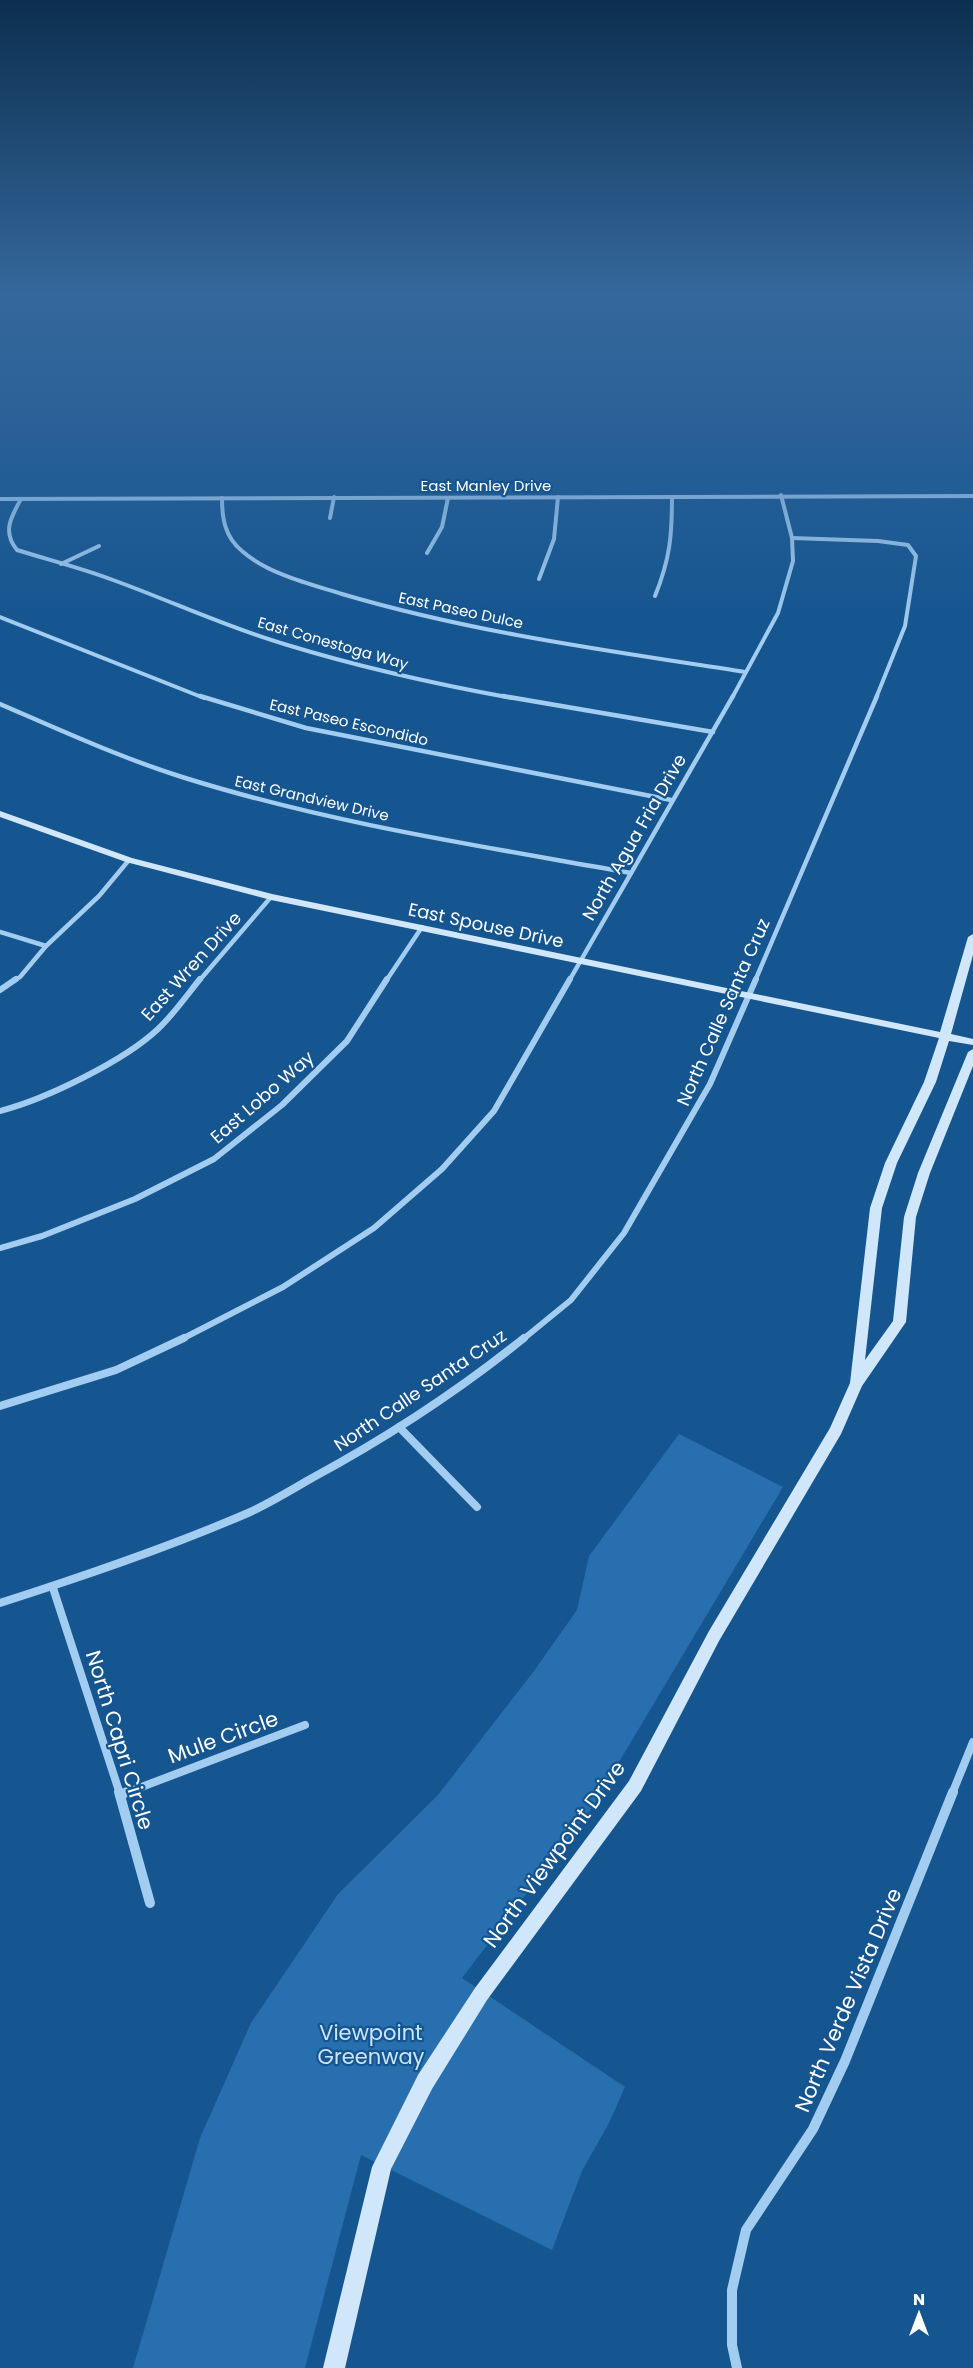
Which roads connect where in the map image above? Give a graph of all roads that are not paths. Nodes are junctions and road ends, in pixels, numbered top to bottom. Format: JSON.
{"nodes":[{"id":1,"x":781,"y":495,"type":"junction"},
{"id":2,"x":973,"y":496,"type":"edge"},
{"id":3,"x":558,"y":497,"type":"junction"},
{"id":4,"x":672,"y":497,"type":"junction"},
{"id":5,"x":222,"y":498,"type":"junction"},
{"id":6,"x":334,"y":498,"type":"junction"},
{"id":7,"x":448,"y":498,"type":"junction"},
{"id":8,"x":0,"y":499,"type":"edge"},
{"id":9,"x":21,"y":499,"type":"junction"},
{"id":10,"x":330,"y":518,"type":"dead end"},
{"id":11,"x":792,"y":538,"type":"junction"},
{"id":12,"x":99,"y":546,"type":"dead end"},
{"id":13,"x":427,"y":554,"type":"dead end"},
{"id":14,"x":60,"y":564,"type":"junction"},
{"id":15,"x":539,"y":579,"type":"dead end"},
{"id":16,"x":655,"y":596,"type":"dead end"},
{"id":17,"x":0,"y":617,"type":"edge"},
{"id":18,"x":744,"y":672,"type":"junction"},
{"id":19,"x":0,"y":704,"type":"edge"},
{"id":20,"x":713,"y":732,"type":"junction"},
{"id":21,"x":671,"y":800,"type":"junction"},
{"id":22,"x":0,"y":813,"type":"edge"},
{"id":23,"x":129,"y":861,"type":"junction"},
{"id":24,"x":631,"y":873,"type":"junction"},
{"id":25,"x":271,"y":897,"type":"junction"},
{"id":26,"x":422,"y":927,"type":"junction"},
{"id":27,"x":0,"y":932,"type":"edge"},
{"id":28,"x":973,"y":937,"type":"edge"},
{"id":29,"x":46,"y":946,"type":"junction"},
{"id":30,"x":580,"y":962,"type":"junction"},
{"id":31,"x":0,"y":990,"type":"edge"},
{"id":32,"x":747,"y":997,"type":"junction"},
{"id":33,"x":945,"y":1036,"type":"junction"},
{"id":34,"x":973,"y":1042,"type":"edge"},
{"id":35,"x":973,"y":1052,"type":"edge"},
{"id":36,"x":0,"y":1111,"type":"edge"},
{"id":37,"x":0,"y":1248,"type":"edge"},
{"id":38,"x":856,"y":1384,"type":"junction"},
{"id":39,"x":0,"y":1406,"type":"edge"},
{"id":40,"x":399,"y":1427,"type":"junction"},
{"id":41,"x":477,"y":1507,"type":"dead end"},
{"id":42,"x":53,"y":1588,"type":"junction"},
{"id":43,"x":0,"y":1604,"type":"edge"},
{"id":44,"x":305,"y":1725,"type":"dead end"},
{"id":45,"x":973,"y":1742,"type":"edge"},
{"id":46,"x":120,"y":1794,"type":"junction"},
{"id":47,"x":150,"y":1903,"type":"dead end"},
{"id":48,"x":334,"y":2368,"type":"edge"},
{"id":49,"x":737,"y":2368,"type":"edge"}],
"edges":[{"from":1,"to":2,"type":"street","name":"East Manley Drive"},
{"from":1,"to":4,"type":"street","name":"East Manley Drive"},
{"from":1,"to":11,"type":"street","name":"North Agua Fria Drive"},
{"from":3,"to":4,"type":"street","name":"East Manley Drive"},
{"from":3,"to":7,"type":"street","name":"East Manley Drive"},
{"from":3,"to":15,"type":"street"},
{"from":4,"to":16,"type":"street"},
{"from":5,"to":6,"type":"street","name":"East Manley Drive"},
{"from":5,"to":9,"type":"street","name":"East Manley Drive"},
{"from":5,"to":18,"type":"street","name":"East Paseo Dulce"},
{"from":6,"to":7,"type":"street","name":"East Manley Drive"},
{"from":6,"to":10,"type":"street"},
{"from":7,"to":13,"type":"street"},
{"from":8,"to":9,"type":"street","name":"East Manley Drive"},
{"from":9,"to":14,"type":"street","name":"East Conestoga Way"},
{"from":11,"to":18,"type":"street","name":"North Agua Fria Drive"},
{"from":11,"to":32,"type":"street","name":"North Calle Santa Cruz"},
{"from":12,"to":14,"type":"street"},
{"from":14,"to":20,"type":"street","name":"East Conestoga Way"},
{"from":17,"to":21,"type":"street","name":"East Paseo Escondido"},
{"from":18,"to":20,"type":"street","name":"North Agua Fria Drive"},
{"from":19,"to":24,"type":"street","name":"East Grandview Drive"},
{"from":20,"to":21,"type":"street","name":"North Agua Fria Drive"},
{"from":21,"to":24,"type":"street","name":"North Agua Fria Drive"},
{"from":22,"to":23,"type":"street","name":"East Spouse Drive"},
{"from":23,"to":25,"type":"street","name":"East Spouse Drive"},
{"from":23,"to":29,"type":"street"},
{"from":24,"to":30,"type":"street","name":"North Agua Fria Drive"},
{"from":25,"to":26,"type":"street","name":"East Spouse Drive"},
{"from":25,"to":36,"type":"street","name":"East Wren Drive"},
{"from":26,"to":30,"type":"street","name":"East Spouse Drive"},
{"from":26,"to":37,"type":"street","name":"East Lobo Way"},
{"from":27,"to":29,"type":"street"},
{"from":28,"to":33,"type":"street","name":"North Viewpoint Drive"},
{"from":29,"to":31,"type":"street"},
{"from":30,"to":32,"type":"street","name":"East Spouse Drive"},
{"from":30,"to":39,"type":"street","name":"North Agua Fria Drive"},
{"from":32,"to":33,"type":"street","name":"East Spouse Drive"},
{"from":32,"to":40,"type":"street","name":"North Calle Santa Cruz"},
{"from":33,"to":34,"type":"street","name":"East Spouse Drive"},
{"from":33,"to":38,"type":"street","name":"North Viewpoint Drive"},
{"from":35,"to":38,"type":"street","name":"North Viewpoint Drive"},
{"from":38,"to":48,"type":"street","name":"North Viewpoint Drive"},
{"from":40,"to":41,"type":"street"},
{"from":40,"to":42,"type":"street","name":"North Calle Santa Cruz"},
{"from":42,"to":43,"type":"street","name":"North Calle Santa Cruz"},
{"from":42,"to":46,"type":"street","name":"North Capri Circle"},
{"from":44,"to":46,"type":"street","name":"Mule Circle"},
{"from":45,"to":49,"type":"street","name":"North Verde Vista Drive"},
{"from":46,"to":47,"type":"street","name":"North Capri Circle"}]}
